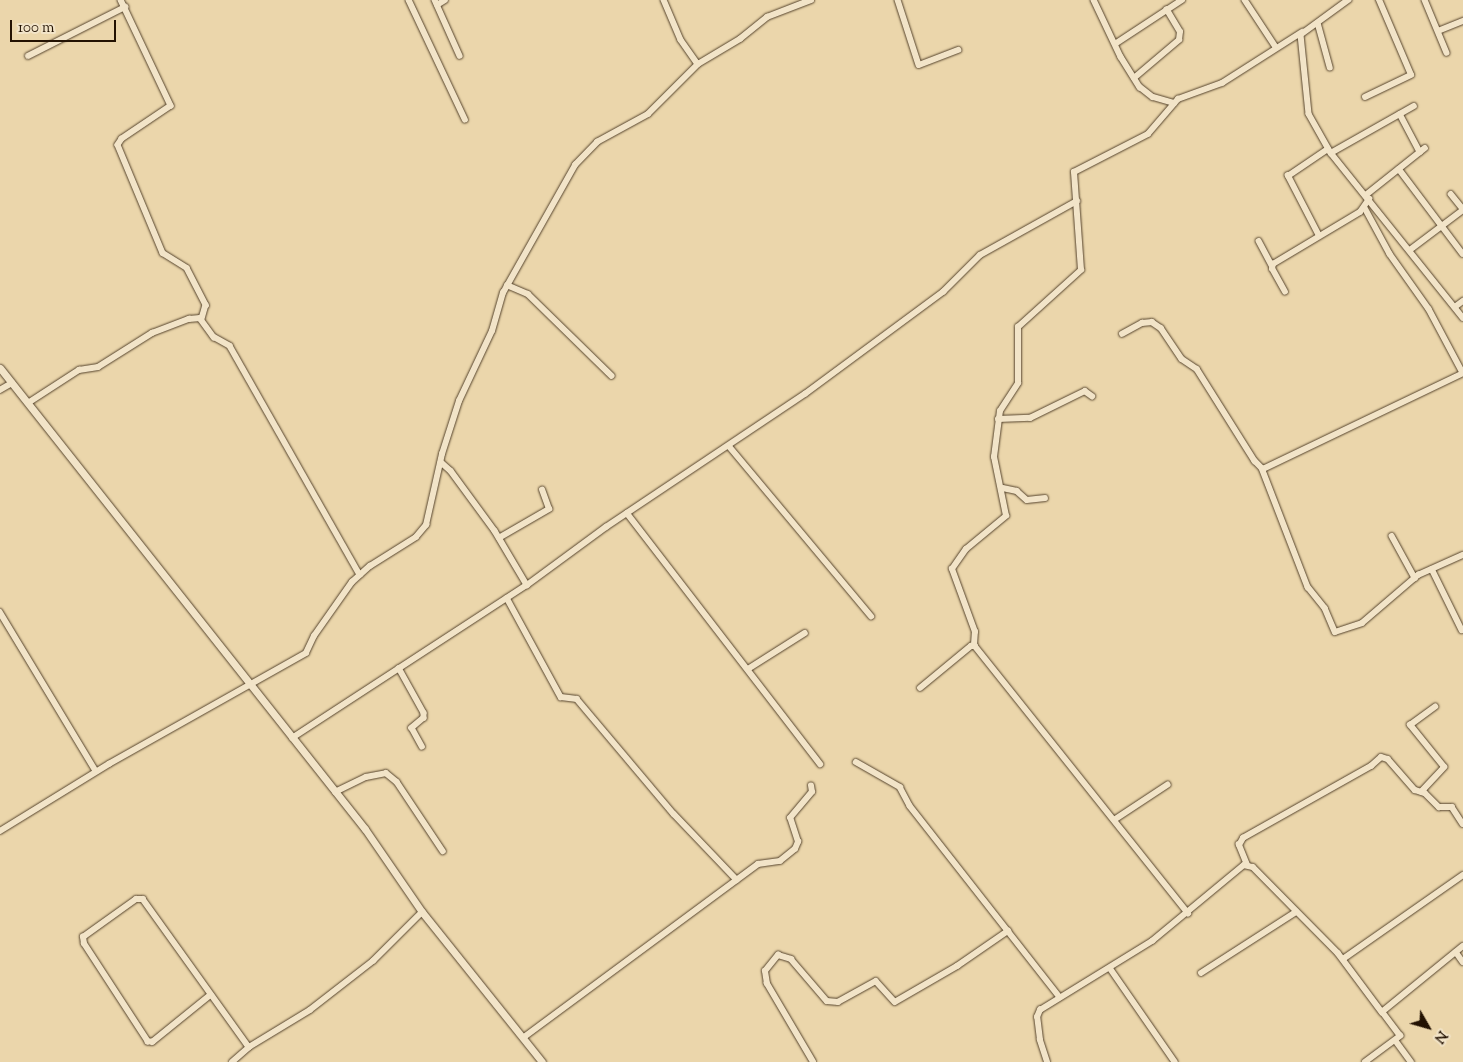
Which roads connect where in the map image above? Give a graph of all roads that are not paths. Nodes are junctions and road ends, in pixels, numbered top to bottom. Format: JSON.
{"nodes":[{"id":1,"x":122,"y":0,"type":"edge"},
{"id":2,"x":409,"y":0,"type":"edge"},
{"id":3,"x":445,"y":0,"type":"edge"},
{"id":4,"x":664,"y":0,"type":"edge"},
{"id":5,"x":811,"y":0,"type":"edge"},
{"id":6,"x":898,"y":0,"type":"edge"},
{"id":7,"x":1094,"y":0,"type":"edge"},
{"id":8,"x":1182,"y":0,"type":"edge"},
{"id":9,"x":1245,"y":0,"type":"edge"},
{"id":10,"x":1349,"y":0,"type":"edge"},
{"id":11,"x":1379,"y":0,"type":"edge"},
{"id":12,"x":1425,"y":0,"type":"edge"},
{"id":13,"x":436,"y":2,"type":"edge"},
{"id":14,"x":125,"y":7,"type":"junction"},
{"id":15,"x":1166,"y":10,"type":"junction"},
{"id":16,"x":1463,"y":21,"type":"edge"},
{"id":17,"x":1318,"y":23,"type":"junction"},
{"id":18,"x":1438,"y":31,"type":"junction"},
{"id":19,"x":1302,"y":32,"type":"junction"},
{"id":20,"x":1115,"y":44,"type":"junction"},
{"id":21,"x":1276,"y":48,"type":"junction"},
{"id":22,"x":958,"y":50,"type":"dead end"},
{"id":23,"x":1446,"y":53,"type":"dead end"},
{"id":24,"x":28,"y":56,"type":"dead end"},
{"id":25,"x":460,"y":56,"type":"dead end"},
{"id":26,"x":698,"y":64,"type":"junction"},
{"id":27,"x":1330,"y":67,"type":"dead end"},
{"id":28,"x":1134,"y":78,"type":"junction"},
{"id":29,"x":1365,"y":97,"type":"dead end"},
{"id":30,"x":1174,"y":103,"type":"junction"},
{"id":31,"x":1414,"y":106,"type":"dead end"},
{"id":32,"x":1400,"y":114,"type":"junction"},
{"id":33,"x":464,"y":119,"type":"dead end"},
{"id":34,"x":1329,"y":151,"type":"junction"},
{"id":35,"x":1399,"y":169,"type":"junction"},
{"id":36,"x":1452,"y":194,"type":"dead end"},
{"id":37,"x":1368,"y":197,"type":"junction"},
{"id":38,"x":1077,"y":200,"type":"junction"},
{"id":39,"x":1365,"y":208,"type":"junction"},
{"id":40,"x":1463,"y":210,"type":"edge"},
{"id":41,"x":1443,"y":227,"type":"junction"},
{"id":42,"x":1319,"y":236,"type":"junction"},
{"id":43,"x":1259,"y":241,"type":"dead end"},
{"id":44,"x":1410,"y":250,"type":"junction"},
{"id":45,"x":1463,"y":254,"type":"edge"},
{"id":46,"x":1272,"y":265,"type":"junction"},
{"id":47,"x":507,"y":285,"type":"junction"},
{"id":48,"x":1285,"y":292,"type":"dead end"},
{"id":49,"x":1463,"y":301,"type":"edge"},
{"id":50,"x":1455,"y":307,"type":"junction"},
{"id":51,"x":1463,"y":318,"type":"edge"},
{"id":52,"x":202,"y":319,"type":"junction"},
{"id":53,"x":1122,"y":334,"type":"dead end"},
{"id":54,"x":0,"y":368,"type":"edge"},
{"id":55,"x":1463,"y":373,"type":"edge"},
{"id":56,"x":612,"y":376,"type":"dead end"},
{"id":57,"x":12,"y":383,"type":"junction"},
{"id":58,"x":0,"y":390,"type":"edge"},
{"id":59,"x":1092,"y":396,"type":"dead end"},
{"id":60,"x":28,"y":403,"type":"junction"},
{"id":61,"x":998,"y":419,"type":"junction"},
{"id":62,"x":729,"y":446,"type":"junction"},
{"id":63,"x":441,"y":462,"type":"junction"},
{"id":64,"x":1262,"y":468,"type":"junction"},
{"id":65,"x":1003,"y":488,"type":"junction"},
{"id":66,"x":542,"y":490,"type":"dead end"},
{"id":67,"x":1045,"y":498,"type":"dead end"},
{"id":68,"x":627,"y":513,"type":"junction"},
{"id":69,"x":1392,"y":536,"type":"dead end"},
{"id":70,"x":499,"y":538,"type":"junction"},
{"id":71,"x":1463,"y":554,"type":"edge"},
{"id":72,"x":1432,"y":569,"type":"junction"},
{"id":73,"x":360,"y":574,"type":"junction"},
{"id":74,"x":1415,"y":578,"type":"junction"},
{"id":75,"x":527,"y":585,"type":"junction"},
{"id":76,"x":506,"y":598,"type":"junction"},
{"id":77,"x":0,"y":612,"type":"edge"},
{"id":78,"x":871,"y":616,"type":"dead end"},
{"id":79,"x":1462,"y":630,"type":"dead end"},
{"id":80,"x":805,"y":633,"type":"dead end"},
{"id":81,"x":974,"y":646,"type":"junction"},
{"id":82,"x":399,"y":668,"type":"junction"},
{"id":83,"x":748,"y":669,"type":"junction"},
{"id":84,"x":251,"y":686,"type":"junction"},
{"id":85,"x":920,"y":688,"type":"dead end"},
{"id":86,"x":1435,"y":707,"type":"dead end"},
{"id":87,"x":292,"y":738,"type":"junction"},
{"id":88,"x":422,"y":746,"type":"dead end"},
{"id":89,"x":856,"y":762,"type":"dead end"},
{"id":90,"x":820,"y":764,"type":"dead end"},
{"id":91,"x":96,"y":771,"type":"junction"},
{"id":92,"x":1167,"y":785,"type":"dead end"},
{"id":93,"x":811,"y":786,"type":"dead end"},
{"id":94,"x":336,"y":792,"type":"junction"},
{"id":95,"x":1421,"y":792,"type":"junction"},
{"id":96,"x":1460,"y":815,"type":"edge"},
{"id":97,"x":1114,"y":820,"type":"junction"},
{"id":98,"x":1463,"y":824,"type":"edge"},
{"id":99,"x":0,"y":831,"type":"edge"},
{"id":100,"x":442,"y":851,"type":"dead end"},
{"id":101,"x":1247,"y":865,"type":"junction"},
{"id":102,"x":1463,"y":875,"type":"edge"},
{"id":103,"x":737,"y":880,"type":"junction"},
{"id":104,"x":422,"y":912,"type":"junction"},
{"id":105,"x":1296,"y":912,"type":"junction"},
{"id":106,"x":1188,"y":913,"type":"junction"},
{"id":107,"x":1008,"y":931,"type":"junction"},
{"id":108,"x":1463,"y":946,"type":"edge"},
{"id":109,"x":1456,"y":952,"type":"junction"},
{"id":110,"x":1342,"y":959,"type":"junction"},
{"id":111,"x":1463,"y":962,"type":"edge"},
{"id":112,"x":1110,"y":968,"type":"junction"},
{"id":113,"x":1201,"y":973,"type":"dead end"},
{"id":114,"x":211,"y":995,"type":"junction"},
{"id":115,"x":1060,"y":997,"type":"junction"},
{"id":116,"x":1382,"y":1012,"type":"junction"},
{"id":117,"x":523,"y":1038,"type":"junction"},
{"id":118,"x":1396,"y":1041,"type":"junction"},
{"id":119,"x":249,"y":1047,"type":"junction"},
{"id":120,"x":239,"y":1059,"type":"edge"},
{"id":121,"x":232,"y":1062,"type":"edge"},
{"id":122,"x":542,"y":1062,"type":"edge"},
{"id":123,"x":813,"y":1062,"type":"edge"},
{"id":124,"x":1047,"y":1062,"type":"edge"},
{"id":125,"x":1175,"y":1062,"type":"edge"},
{"id":126,"x":1366,"y":1062,"type":"edge"},
{"id":127,"x":1411,"y":1062,"type":"edge"}],
"edges":[{"from":1,"to":14,"type":"street"},
{"from":2,"to":33,"type":"street"},
{"from":3,"to":13,"type":"street"},
{"from":4,"to":26,"type":"street"},
{"from":5,"to":26,"type":"street"},
{"from":6,"to":22,"type":"street"},
{"from":7,"to":20,"type":"street"},
{"from":8,"to":15,"type":"street"},
{"from":9,"to":21,"type":"street"},
{"from":10,"to":17,"type":"street"},
{"from":11,"to":29,"type":"street"},
{"from":12,"to":18,"type":"street"},
{"from":13,"to":25,"type":"street"},
{"from":14,"to":24,"type":"street"},
{"from":14,"to":52,"type":"street"},
{"from":15,"to":20,"type":"street"},
{"from":15,"to":28,"type":"street"},
{"from":16,"to":18,"type":"street"},
{"from":17,"to":19,"type":"street"},
{"from":17,"to":27,"type":"street"},
{"from":18,"to":23,"type":"street"},
{"from":19,"to":21,"type":"street"},
{"from":19,"to":34,"type":"street"},
{"from":20,"to":28,"type":"street"},
{"from":21,"to":30,"type":"street"},
{"from":26,"to":47,"type":"street"},
{"from":28,"to":30,"type":"street"},
{"from":30,"to":38,"type":"street"},
{"from":31,"to":32,"type":"street"},
{"from":32,"to":34,"type":"street"},
{"from":32,"to":35,"type":"street"},
{"from":34,"to":37,"type":"street"},
{"from":34,"to":42,"type":"street"},
{"from":35,"to":37,"type":"street"},
{"from":35,"to":41,"type":"street"},
{"from":36,"to":40,"type":"street"},
{"from":37,"to":39,"type":"street"},
{"from":37,"to":44,"type":"street"},
{"from":38,"to":61,"type":"street"},
{"from":38,"to":62,"type":"street"},
{"from":39,"to":42,"type":"street"},
{"from":39,"to":55,"type":"street"},
{"from":40,"to":41,"type":"street"},
{"from":41,"to":44,"type":"street"},
{"from":41,"to":45,"type":"street"},
{"from":42,"to":46,"type":"street"},
{"from":43,"to":46,"type":"street"},
{"from":44,"to":50,"type":"street"},
{"from":46,"to":48,"type":"street"},
{"from":47,"to":56,"type":"street"},
{"from":47,"to":63,"type":"street"},
{"from":49,"to":50,"type":"street"},
{"from":50,"to":51,"type":"street"},
{"from":52,"to":60,"type":"street"},
{"from":52,"to":73,"type":"street"},
{"from":53,"to":64,"type":"street"},
{"from":54,"to":57,"type":"street"},
{"from":55,"to":64,"type":"street"},
{"from":57,"to":58,"type":"street"},
{"from":57,"to":60,"type":"street"},
{"from":59,"to":61,"type":"street"},
{"from":60,"to":84,"type":"street"},
{"from":61,"to":65,"type":"street"},
{"from":62,"to":68,"type":"street"},
{"from":62,"to":78,"type":"street"},
{"from":63,"to":70,"type":"street"},
{"from":63,"to":73,"type":"street"},
{"from":64,"to":74,"type":"street"},
{"from":65,"to":67,"type":"street"},
{"from":65,"to":81,"type":"street"},
{"from":66,"to":70,"type":"street"},
{"from":68,"to":75,"type":"street"},
{"from":68,"to":83,"type":"street"},
{"from":69,"to":74,"type":"street"},
{"from":70,"to":75,"type":"street"},
{"from":71,"to":72,"type":"street"},
{"from":72,"to":74,"type":"street"},
{"from":72,"to":79,"type":"street"},
{"from":73,"to":84,"type":"street"},
{"from":75,"to":76,"type":"street"},
{"from":76,"to":82,"type":"street"},
{"from":76,"to":103,"type":"street"},
{"from":77,"to":91,"type":"street"},
{"from":80,"to":83,"type":"street"},
{"from":81,"to":85,"type":"street"},
{"from":81,"to":97,"type":"street"},
{"from":82,"to":87,"type":"street"},
{"from":82,"to":88,"type":"street"},
{"from":83,"to":90,"type":"street"},
{"from":84,"to":87,"type":"street"},
{"from":84,"to":91,"type":"street"},
{"from":86,"to":95,"type":"street"},
{"from":87,"to":94,"type":"street"},
{"from":89,"to":107,"type":"street"},
{"from":91,"to":99,"type":"street"},
{"from":92,"to":97,"type":"street"},
{"from":93,"to":103,"type":"street"},
{"from":94,"to":100,"type":"street"},
{"from":94,"to":104,"type":"street"},
{"from":95,"to":96,"type":"street"},
{"from":95,"to":101,"type":"street"},
{"from":96,"to":98,"type":"street"},
{"from":97,"to":106,"type":"street"},
{"from":101,"to":105,"type":"street"},
{"from":101,"to":106,"type":"street"},
{"from":102,"to":110,"type":"street"},
{"from":103,"to":117,"type":"street"},
{"from":104,"to":117,"type":"street"},
{"from":104,"to":119,"type":"street"},
{"from":105,"to":110,"type":"street"},
{"from":105,"to":113,"type":"street"},
{"from":106,"to":112,"type":"street"},
{"from":107,"to":115,"type":"street"},
{"from":107,"to":123,"type":"street"},
{"from":108,"to":109,"type":"street"},
{"from":109,"to":111,"type":"street"},
{"from":109,"to":116,"type":"street"},
{"from":110,"to":116,"type":"street"},
{"from":112,"to":115,"type":"street"},
{"from":112,"to":125,"type":"street"},
{"from":114,"to":114,"type":"street"},
{"from":114,"to":119,"type":"street"},
{"from":115,"to":124,"type":"street"},
{"from":116,"to":118,"type":"street"},
{"from":117,"to":122,"type":"street"},
{"from":118,"to":126,"type":"street"},
{"from":118,"to":127,"type":"street"},
{"from":119,"to":120,"type":"street"},
{"from":120,"to":121,"type":"street"}]}
